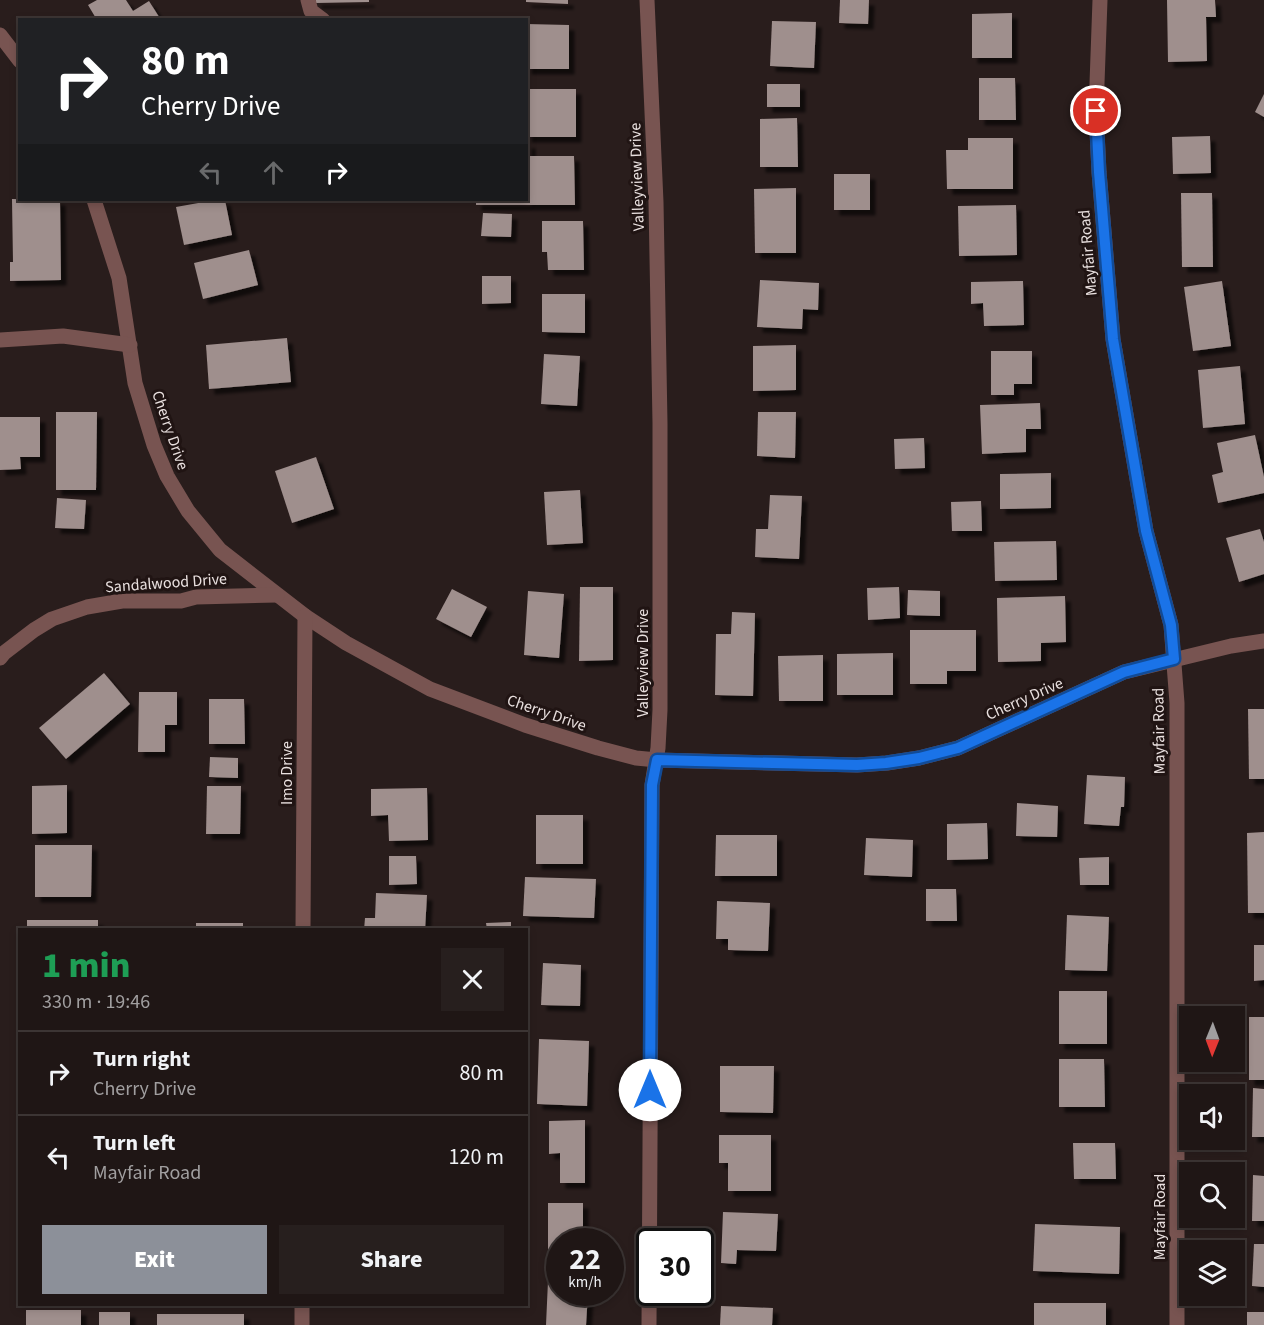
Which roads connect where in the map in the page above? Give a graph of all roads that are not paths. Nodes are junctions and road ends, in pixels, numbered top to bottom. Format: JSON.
{"nodes":[{"id":1,"x":308,"y":0,"type":"edge"},
{"id":2,"x":647,"y":0,"type":"edge"},
{"id":3,"x":1100,"y":0,"type":"edge"},
{"id":4,"x":321,"y":18,"type":"edge"},
{"id":5,"x":0,"y":35,"type":"edge"},
{"id":6,"x":18,"y":58,"type":"edge"},
{"id":7,"x":94,"y":201,"type":"edge"},
{"id":8,"x":0,"y":340,"type":"edge"},
{"id":9,"x":130,"y":345,"type":"junction"},
{"id":10,"x":277,"y":595,"type":"junction"},
{"id":11,"x":305,"y":616,"type":"junction"},
{"id":12,"x":1264,"y":641,"type":"edge"},
{"id":13,"x":0,"y":658,"type":"edge"},
{"id":14,"x":1174,"y":659,"type":"junction"},
{"id":15,"x":657,"y":760,"type":"junction"},
{"id":16,"x":303,"y":928,"type":"edge"},
{"id":17,"x":302,"y":1306,"type":"edge"},
{"id":18,"x":302,"y":1325,"type":"edge"},
{"id":19,"x":649,"y":1325,"type":"edge"},
{"id":20,"x":1177,"y":1325,"type":"edge"}],
"edges":[{"from":1,"to":4,"type":"street"},
{"from":2,"to":15,"type":"street","name":"Valleyview Drive"},
{"from":3,"to":14,"type":"street","name":"Mayfair Road"},
{"from":5,"to":6,"type":"street"},
{"from":7,"to":9,"type":"street","name":"Cherry Drive"},
{"from":8,"to":9,"type":"street"},
{"from":9,"to":10,"type":"street","name":"Cherry Drive"},
{"from":10,"to":11,"type":"street","name":"Cherry Drive"},
{"from":10,"to":13,"type":"street","name":"Sandalwood Drive"},
{"from":11,"to":15,"type":"street","name":"Cherry Drive"},
{"from":11,"to":16,"type":"street","name":"Imo Drive"},
{"from":12,"to":14,"type":"street","name":"Cherry Drive"},
{"from":14,"to":15,"type":"street","name":"Cherry Drive"},
{"from":14,"to":20,"type":"street","name":"Mayfair Road"},
{"from":15,"to":19,"type":"street","name":"Valleyview Drive"},
{"from":17,"to":18,"type":"street"}]}
